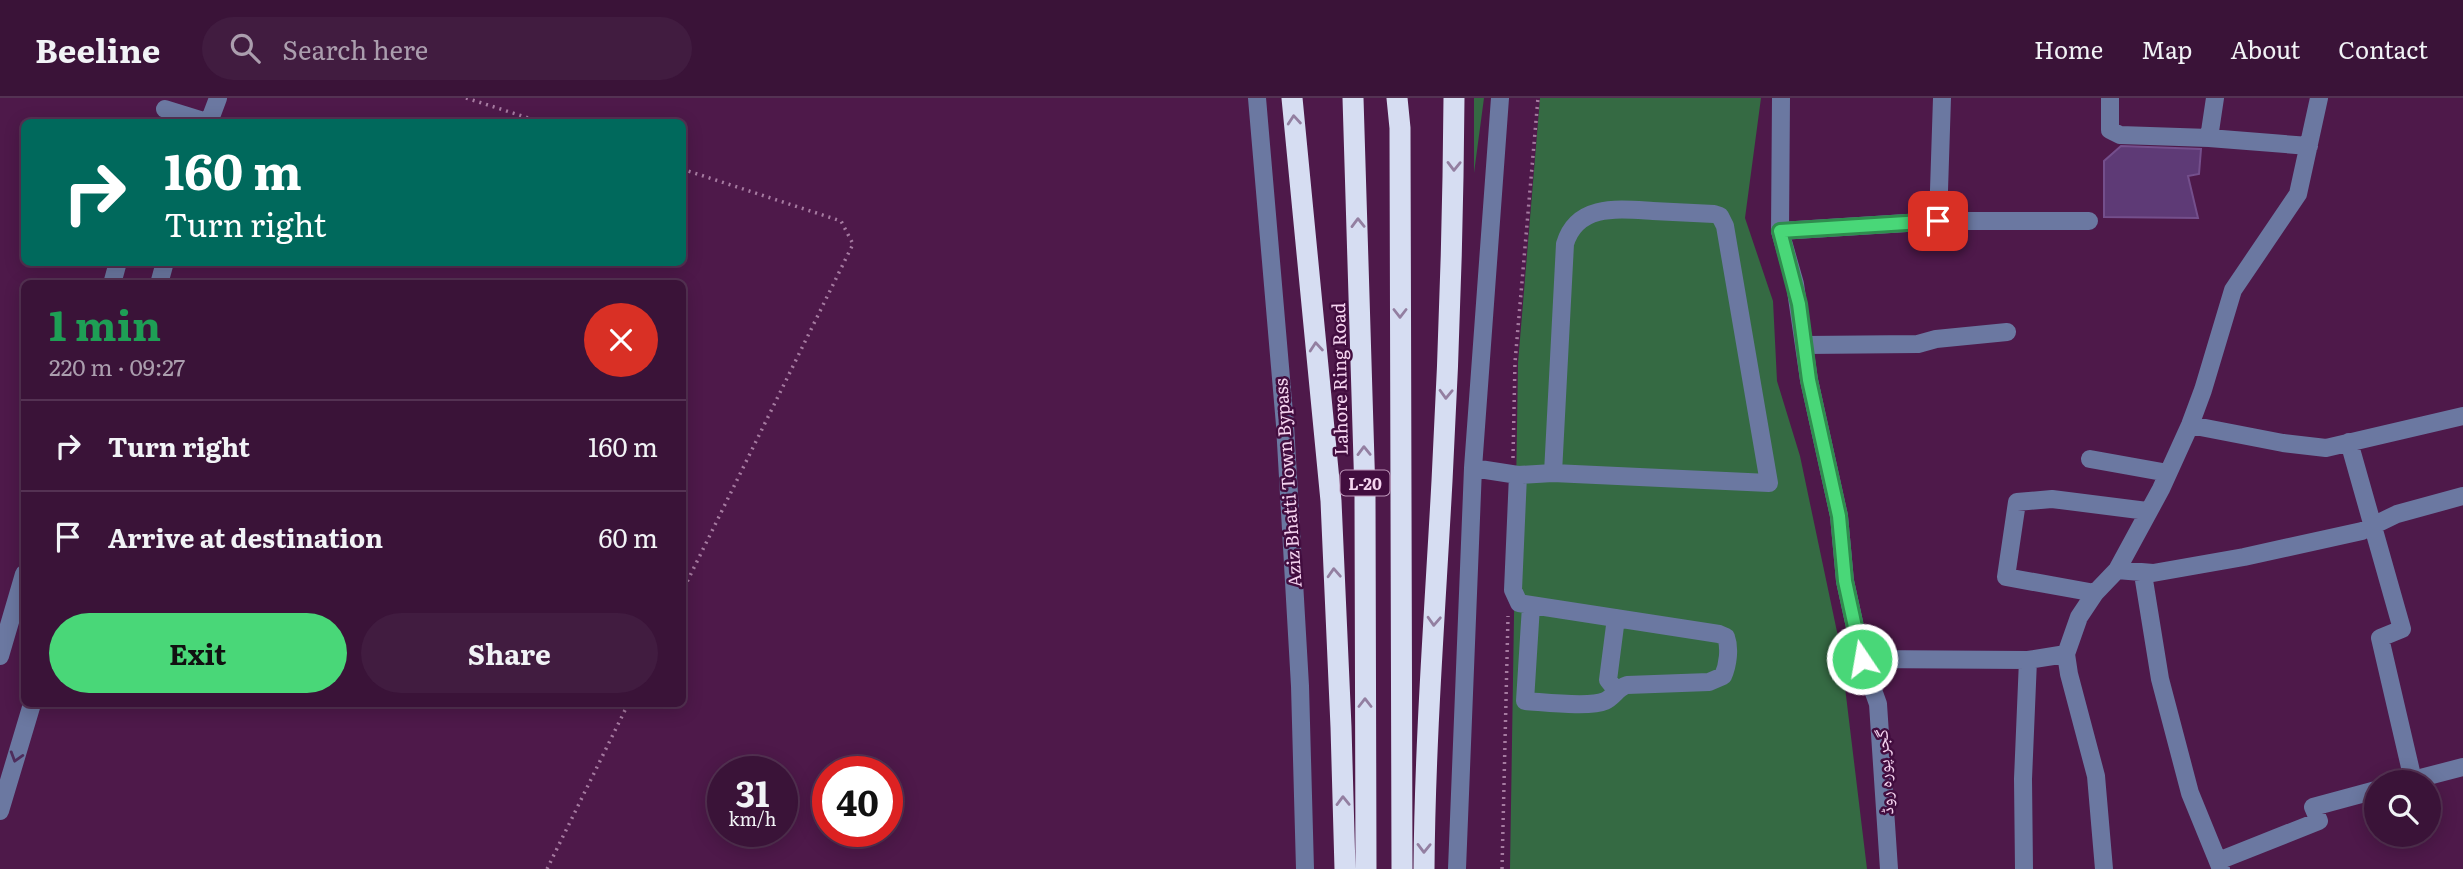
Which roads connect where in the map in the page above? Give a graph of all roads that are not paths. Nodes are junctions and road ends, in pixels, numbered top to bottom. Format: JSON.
{"nodes":[{"id":1,"x":218,"y":98,"type":"edge"},
{"id":2,"x":1257,"y":98,"type":"edge"},
{"id":3,"x":1292,"y":98,"type":"edge"},
{"id":4,"x":1353,"y":98,"type":"edge"},
{"id":5,"x":1397,"y":98,"type":"edge"},
{"id":6,"x":1454,"y":98,"type":"edge"},
{"id":7,"x":1500,"y":98,"type":"edge"},
{"id":8,"x":1781,"y":98,"type":"edge"},
{"id":9,"x":1942,"y":98,"type":"edge"},
{"id":10,"x":2110,"y":98,"type":"edge"},
{"id":11,"x":2215,"y":98,"type":"edge"},
{"id":12,"x":2319,"y":98,"type":"edge"},
{"id":13,"x":165,"y":110,"type":"edge"},
{"id":14,"x":197,"y":119,"type":"edge"},
{"id":15,"x":209,"y":119,"type":"edge"},
{"id":16,"x":2209,"y":138,"type":"junction"},
{"id":17,"x":2309,"y":146,"type":"junction"},
{"id":18,"x":1938,"y":221,"type":"junction"},
{"id":19,"x":2090,"y":221,"type":"dead end"},
{"id":20,"x":1780,"y":231,"type":"junction"},
{"id":21,"x":2007,"y":332,"type":"dead end"},
{"id":22,"x":1805,"y":345,"type":"junction"},
{"id":23,"x":2463,"y":416,"type":"edge"},
{"id":24,"x":2190,"y":425,"type":"junction"},
{"id":25,"x":2349,"y":442,"type":"junction"},
{"id":26,"x":2090,"y":459,"type":"dead end"},
{"id":27,"x":1473,"y":468,"type":"junction"},
{"id":28,"x":1553,"y":473,"type":"junction"},
{"id":29,"x":2168,"y":473,"type":"junction"},
{"id":30,"x":1518,"y":475,"type":"junction"},
{"id":31,"x":2463,"y":496,"type":"edge"},
{"id":32,"x":2147,"y":511,"type":"junction"},
{"id":33,"x":2372,"y":526,"type":"junction"},
{"id":34,"x":2117,"y":570,"type":"junction"},
{"id":35,"x":2143,"y":574,"type":"junction"},
{"id":36,"x":21,"y":584,"type":"edge"},
{"id":37,"x":2095,"y":593,"type":"junction"},
{"id":38,"x":1531,"y":606,"type":"junction"},
{"id":39,"x":1616,"y":618,"type":"junction"},
{"id":40,"x":2066,"y":654,"type":"junction"},
{"id":41,"x":0,"y":656,"type":"edge"},
{"id":42,"x":1862,"y":659,"type":"junction"},
{"id":43,"x":2028,"y":660,"type":"junction"},
{"id":44,"x":1616,"y":690,"type":"junction"},
{"id":45,"x":31,"y":707,"type":"edge"},
{"id":46,"x":2463,"y":767,"type":"edge"},
{"id":47,"x":2407,"y":770,"type":"edge"},
{"id":48,"x":2441,"y":773,"type":"edge"},
{"id":49,"x":2364,"y":793,"type":"edge"},
{"id":50,"x":0,"y":811,"type":"edge"},
{"id":51,"x":2218,"y":867,"type":"edge"},
{"id":52,"x":1305,"y":869,"type":"edge"},
{"id":53,"x":1345,"y":869,"type":"edge"},
{"id":54,"x":1366,"y":869,"type":"edge"},
{"id":55,"x":1402,"y":869,"type":"edge"},
{"id":56,"x":1424,"y":869,"type":"edge"},
{"id":57,"x":1457,"y":869,"type":"edge"},
{"id":58,"x":1889,"y":869,"type":"edge"},
{"id":59,"x":2024,"y":869,"type":"edge"},
{"id":60,"x":2104,"y":869,"type":"edge"}],
"edges":[{"from":1,"to":15,"type":"street"},
{"from":2,"to":52,"type":"street","name":"Aziz Bhatti Town Bypass"},
{"from":53,"to":3,"type":"highway","one_way":true},
{"from":54,"to":4,"type":"highway","name":"Lahore Ring Road","number":"L-20","one_way":true},
{"from":5,"to":55,"type":"highway","number":"L-20","one_way":true},
{"from":6,"to":56,"type":"highway","one_way":true},
{"from":7,"to":27,"type":"street"},
{"from":8,"to":20,"type":"street","name":"گجر پورہ روڈ"},
{"from":9,"to":18,"type":"street"},
{"from":10,"to":16,"type":"street"},
{"from":11,"to":16,"type":"street"},
{"from":12,"to":17,"type":"street"},
{"from":13,"to":14,"type":"street"},
{"from":16,"to":17,"type":"street"},
{"from":17,"to":24,"type":"street"},
{"from":18,"to":19,"type":"street"},
{"from":18,"to":20,"type":"street"},
{"from":20,"to":22,"type":"street","name":"گجر پورہ روڈ"},
{"from":21,"to":22,"type":"street"},
{"from":22,"to":42,"type":"street","name":"گجر پورہ روڈ"},
{"from":23,"to":25,"type":"street"},
{"from":24,"to":25,"type":"street"},
{"from":24,"to":29,"type":"street"},
{"from":25,"to":33,"type":"street"},
{"from":26,"to":29,"type":"street"},
{"from":27,"to":30,"type":"street"},
{"from":27,"to":57,"type":"street"},
{"from":28,"to":28,"type":"street"},
{"from":28,"to":30,"type":"street"},
{"from":29,"to":32,"type":"street"},
{"from":30,"to":38,"type":"street"},
{"from":31,"to":33,"type":"street"},
{"from":32,"to":34,"type":"street"},
{"from":32,"to":37,"type":"street"},
{"from":33,"to":35,"type":"street"},
{"from":33,"to":47,"type":"street"},
{"from":34,"to":35,"type":"street"},
{"from":34,"to":37,"type":"street"},
{"from":35,"to":51,"type":"street"},
{"from":36,"to":41,"type":"street"},
{"from":37,"to":40,"type":"street"},
{"from":38,"to":39,"type":"street"},
{"from":38,"to":44,"type":"street"},
{"from":39,"to":44,"type":"street"},
{"from":39,"to":44,"type":"street"},
{"from":40,"to":43,"type":"street"},
{"from":40,"to":60,"type":"street"},
{"from":42,"to":43,"type":"street"},
{"from":42,"to":58,"type":"street","name":"گجر پورہ روڈ"},
{"from":43,"to":59,"type":"street"},
{"from":45,"to":50,"type":"street","one_way":true},
{"from":46,"to":48,"type":"street"},
{"from":49,"to":51,"type":"street"}]}
